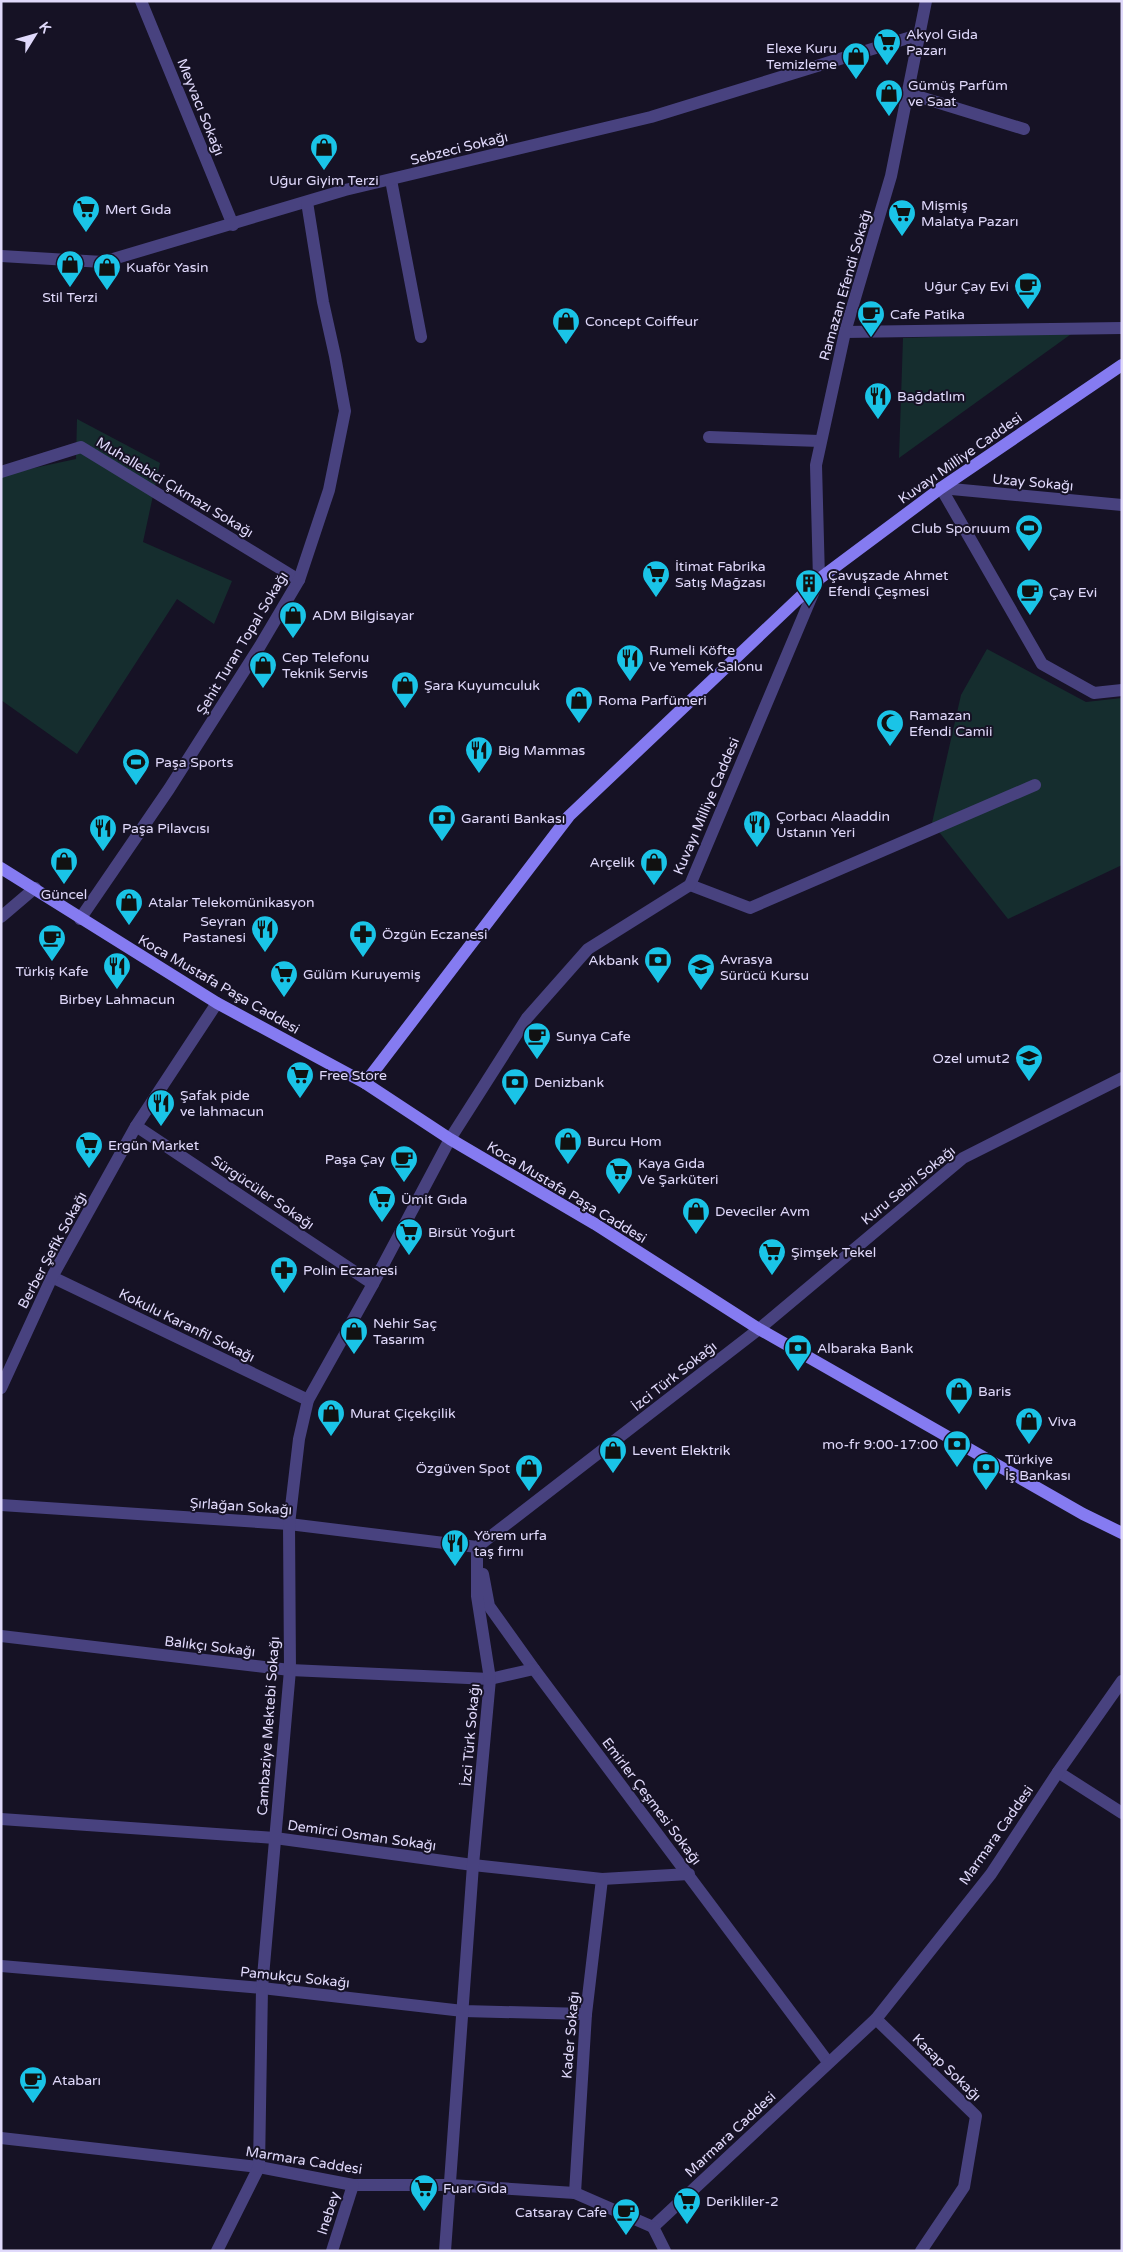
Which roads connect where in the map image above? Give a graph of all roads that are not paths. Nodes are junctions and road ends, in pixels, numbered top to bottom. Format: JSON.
{"nodes":[{"id":1,"x":141,"y":1,"type":"edge"},
{"id":2,"x":926,"y":1,"type":"edge"},
{"id":3,"x":921,"y":34,"type":"junction"},
{"id":4,"x":908,"y":93,"type":"junction"},
{"id":5,"x":1024,"y":129,"type":"dead end"},
{"id":6,"x":391,"y":180,"type":"junction"},
{"id":7,"x":307,"y":202,"type":"junction"},
{"id":8,"x":233,"y":225,"type":"junction"},
{"id":9,"x":1,"y":256,"type":"edge"},
{"id":10,"x":1122,"y":328,"type":"edge"},
{"id":11,"x":845,"y":332,"type":"junction"},
{"id":12,"x":421,"y":337,"type":"dead end"},
{"id":13,"x":1122,"y":365,"type":"edge"},
{"id":14,"x":708,"y":437,"type":"dead end"},
{"id":15,"x":820,"y":441,"type":"junction"},
{"id":16,"x":1,"y":472,"type":"edge"},
{"id":17,"x":941,"y":488,"type":"junction"},
{"id":18,"x":1122,"y":505,"type":"edge"},
{"id":19,"x":818,"y":578,"type":"junction"},
{"id":20,"x":299,"y":580,"type":"junction"},
{"id":21,"x":1122,"y":690,"type":"edge"},
{"id":22,"x":1035,"y":785,"type":"dead end"},
{"id":23,"x":1,"y":868,"type":"edge"},
{"id":24,"x":690,"y":885,"type":"junction"},
{"id":25,"x":35,"y":888,"type":"junction"},
{"id":26,"x":1,"y":917,"type":"edge"},
{"id":27,"x":80,"y":919,"type":"junction"},
{"id":28,"x":217,"y":1003,"type":"junction"},
{"id":29,"x":1122,"y":1078,"type":"edge"},
{"id":30,"x":365,"y":1083,"type":"junction"},
{"id":31,"x":136,"y":1126,"type":"junction"},
{"id":32,"x":450,"y":1139,"type":"junction"},
{"id":33,"x":52,"y":1277,"type":"junction"},
{"id":34,"x":373,"y":1284,"type":"junction"},
{"id":35,"x":759,"y":1329,"type":"junction"},
{"id":36,"x":1,"y":1388,"type":"edge"},
{"id":37,"x":308,"y":1400,"type":"junction"},
{"id":38,"x":1,"y":1506,"type":"edge"},
{"id":39,"x":289,"y":1524,"type":"junction"},
{"id":40,"x":1122,"y":1534,"type":"edge"},
{"id":41,"x":477,"y":1547,"type":"junction"},
{"id":42,"x":1,"y":1636,"type":"edge"},
{"id":43,"x":534,"y":1669,"type":"junction"},
{"id":44,"x":290,"y":1670,"type":"junction"},
{"id":45,"x":490,"y":1679,"type":"junction"},
{"id":46,"x":1122,"y":1681,"type":"edge"},
{"id":47,"x":1058,"y":1772,"type":"junction"},
{"id":48,"x":1122,"y":1813,"type":"edge"},
{"id":49,"x":1,"y":1819,"type":"edge"},
{"id":50,"x":275,"y":1838,"type":"junction"},
{"id":51,"x":473,"y":1865,"type":"junction"},
{"id":52,"x":689,"y":1874,"type":"junction"},
{"id":53,"x":602,"y":1879,"type":"junction"},
{"id":54,"x":1,"y":1966,"type":"edge"},
{"id":55,"x":262,"y":1988,"type":"junction"},
{"id":56,"x":463,"y":2010,"type":"junction"},
{"id":57,"x":586,"y":2014,"type":"junction"},
{"id":58,"x":876,"y":2019,"type":"junction"},
{"id":59,"x":828,"y":2062,"type":"junction"},
{"id":60,"x":1,"y":2138,"type":"edge"},
{"id":61,"x":259,"y":2167,"type":"junction"},
{"id":62,"x":353,"y":2184,"type":"junction"},
{"id":63,"x":450,"y":2185,"type":"junction"},
{"id":64,"x":575,"y":2193,"type":"junction"},
{"id":65,"x":653,"y":2227,"type":"junction"},
{"id":66,"x":217,"y":2251,"type":"edge"},
{"id":67,"x":332,"y":2251,"type":"edge"},
{"id":68,"x":445,"y":2251,"type":"edge"},
{"id":69,"x":665,"y":2251,"type":"edge"},
{"id":70,"x":921,"y":2251,"type":"edge"}],
"edges":[{"from":1,"to":8,"type":"street","name":"Meyvacı Sokağı"},
{"from":2,"to":3,"type":"street","name":"Ramazan Efendi Sokağı"},
{"from":3,"to":4,"type":"street","name":"Ramazan Efendi Sokağı"},
{"from":3,"to":6,"type":"street","name":"Sebzeci Sokağı"},
{"from":4,"to":5,"type":"street"},
{"from":4,"to":11,"type":"street","name":"Ramazan Efendi Sokağı"},
{"from":6,"to":7,"type":"street","name":"Sebzeci Sokağı"},
{"from":6,"to":12,"type":"street"},
{"from":7,"to":8,"type":"street","name":"Sebzeci Sokağı"},
{"from":7,"to":20,"type":"street","name":"Şehit Turan Topal Sokağı"},
{"from":8,"to":9,"type":"street","name":"Sebzeci Sokağı"},
{"from":10,"to":11,"type":"street"},
{"from":11,"to":15,"type":"street","name":"Ramazan Efendi Sokağı"},
{"from":13,"to":17,"type":"street","name":"Kuvayı Milliye Caddesi"},
{"from":14,"to":15,"type":"street"},
{"from":15,"to":19,"type":"street","name":"Ramazan Efendi Sokağı"},
{"from":16,"to":20,"type":"street","name":"Muhallebici Çıkmazı Sokağı"},
{"from":17,"to":18,"type":"street","name":"Uzay Sokağı"},
{"from":17,"to":19,"type":"street","name":"Kuvayı Milliye Caddesi"},
{"from":17,"to":21,"type":"street"},
{"from":19,"to":24,"type":"street","name":"Kuvayı Milliye Caddesi"},
{"from":19,"to":30,"type":"street","name":"Kuvayı Milliye Caddesi"},
{"from":20,"to":27,"type":"street","name":"Şehit Turan Topal Sokağı"},
{"from":22,"to":24,"type":"street"},
{"from":23,"to":25,"type":"street","name":"Koca Mustafa Paşa Caddesi"},
{"from":24,"to":32,"type":"street","name":"Kuvayı Milliye Caddesi"},
{"from":25,"to":26,"type":"street"},
{"from":25,"to":27,"type":"street","name":"Koca Mustafa Paşa Caddesi"},
{"from":27,"to":28,"type":"street","name":"Koca Mustafa Paşa Caddesi"},
{"from":28,"to":30,"type":"street","name":"Koca Mustafa Paşa Caddesi"},
{"from":28,"to":31,"type":"street","name":"Berber Şefik Sokağı"},
{"from":29,"to":35,"type":"street","name":"Kuru Sebil Sokağı"},
{"from":30,"to":32,"type":"street","name":"Koca Mustafa Paşa Caddesi"},
{"from":31,"to":33,"type":"street","name":"Berber Şefik Sokağı"},
{"from":31,"to":34,"type":"street","name":"Sürgücüler Sokağı"},
{"from":32,"to":34,"type":"street","name":"Cambaziye Mektebi Sokağı"},
{"from":32,"to":35,"type":"street","name":"Koca Mustafa Paşa Caddesi"},
{"from":33,"to":36,"type":"street","name":"Berber Şefik Sokağı"},
{"from":33,"to":37,"type":"street","name":"Kokulu Karanfil Sokağı"},
{"from":34,"to":37,"type":"street","name":"Cambaziye Mektebi Sokağı"},
{"from":35,"to":40,"type":"street","name":"Koca Mustafa Paşa Caddesi"},
{"from":35,"to":41,"type":"street","name":"İzci Türk Sokağı"},
{"from":37,"to":39,"type":"street","name":"Cambaziye Mektebi Sokağı"},
{"from":38,"to":39,"type":"street","name":"Şırlağan Sokağı"},
{"from":39,"to":41,"type":"street","name":"Şırlağan Sokağı"},
{"from":39,"to":44,"type":"street","name":"Cambaziye Mektebi Sokağı"},
{"from":41,"to":43,"type":"street","name":"Emirler Çeşmesi Sokağı"},
{"from":41,"to":45,"type":"street","name":"İzci Türk Sokağı"},
{"from":42,"to":44,"type":"street","name":"Balıkçı Sokağı"},
{"from":43,"to":45,"type":"street","name":"Balıkçı Sokağı"},
{"from":43,"to":52,"type":"street","name":"Emirler Çeşmesi Sokağı"},
{"from":44,"to":45,"type":"street","name":"Balıkçı Sokağı"},
{"from":44,"to":50,"type":"street","name":"Cambaziye Mektebi Sokağı"},
{"from":45,"to":51,"type":"street","name":"İzci Türk Sokağı"},
{"from":46,"to":47,"type":"street","name":"Marmara Caddesi"},
{"from":47,"to":48,"type":"street"},
{"from":47,"to":58,"type":"street","name":"Marmara Caddesi"},
{"from":49,"to":50,"type":"street","name":"Demirci Osman Sokağı"},
{"from":50,"to":51,"type":"street","name":"Demirci Osman Sokağı"},
{"from":50,"to":55,"type":"street","name":"Cambaziye Mektebi Sokağı"},
{"from":51,"to":53,"type":"street","name":"Demirci Osman Sokağı"},
{"from":51,"to":56,"type":"street","name":"İzci Türk Sokağı"},
{"from":52,"to":53,"type":"street","name":"Demirci Osman Sokağı"},
{"from":52,"to":59,"type":"street","name":"Emirler Çeşmesi Sokağı"},
{"from":53,"to":57,"type":"street","name":"Kader Sokağı"},
{"from":54,"to":55,"type":"street","name":"Pamukçu Sokağı"},
{"from":55,"to":56,"type":"street","name":"Pamukçu Sokağı"},
{"from":55,"to":61,"type":"street","name":"Cambaziye Mektebi Sokağı"},
{"from":56,"to":57,"type":"street","name":"Pamukçu Sokağı"},
{"from":56,"to":63,"type":"street","name":"İzci Türk Sokağı"},
{"from":57,"to":64,"type":"street","name":"Kader Sokağı"},
{"from":58,"to":59,"type":"street","name":"Marmara Caddesi"},
{"from":58,"to":70,"type":"street","name":"Kasap Sokağı"},
{"from":59,"to":65,"type":"street","name":"Marmara Caddesi"},
{"from":60,"to":61,"type":"street","name":"Marmara Caddesi"},
{"from":61,"to":62,"type":"street","name":"Marmara Caddesi"},
{"from":61,"to":66,"type":"street","name":"Cambaziye Mektebi Sokağı"},
{"from":62,"to":63,"type":"street","name":"Marmara Caddesi"},
{"from":62,"to":67,"type":"street","name":"Inebey"},
{"from":63,"to":64,"type":"street","name":"Marmara Caddesi"},
{"from":63,"to":68,"type":"street","name":"İzci Türk Sokağı"},
{"from":64,"to":65,"type":"street","name":"Marmara Caddesi"},
{"from":65,"to":69,"type":"street"}]}
